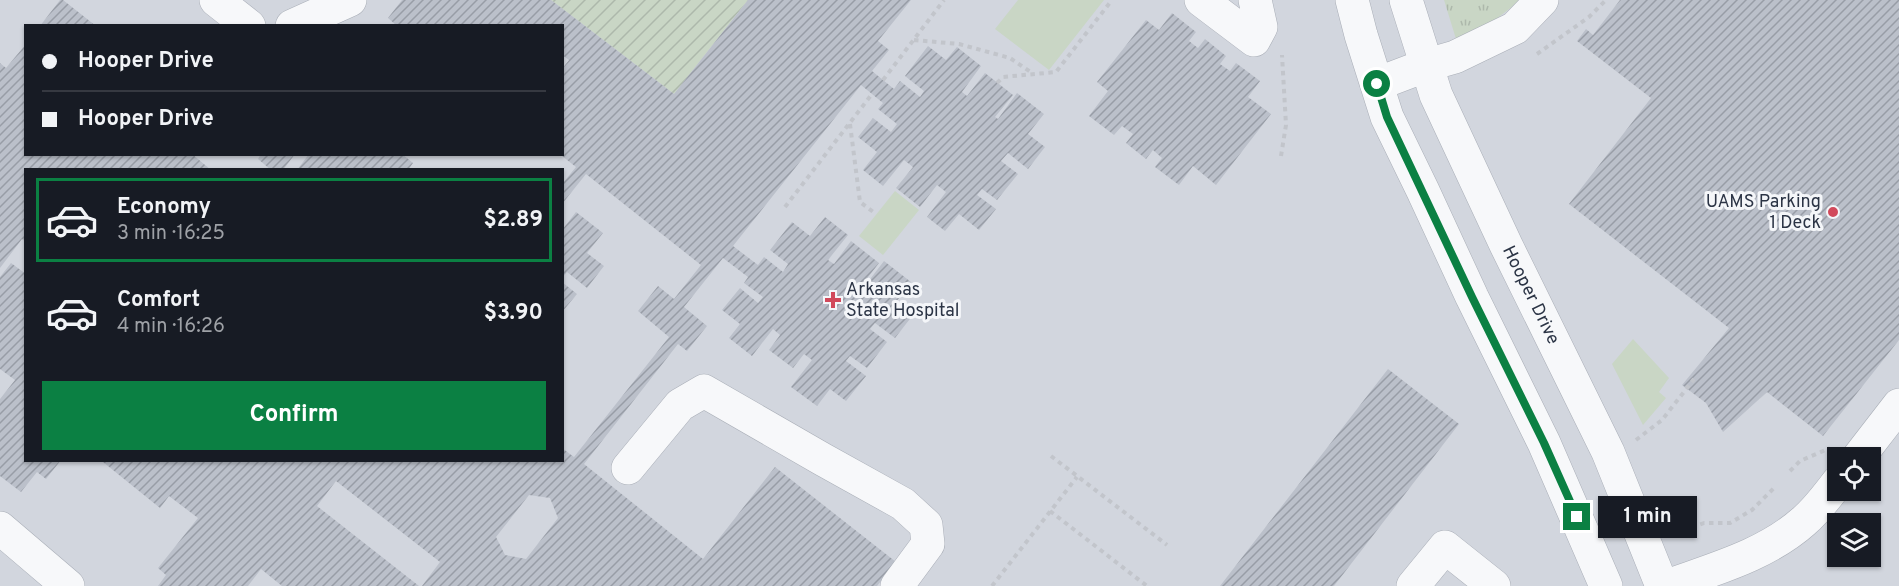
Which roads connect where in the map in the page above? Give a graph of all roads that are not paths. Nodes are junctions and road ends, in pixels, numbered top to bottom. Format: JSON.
{"nodes":[{"id":1,"x":216,"y":0,"type":"edge"},
{"id":2,"x":350,"y":0,"type":"edge"},
{"id":3,"x":1202,"y":0,"type":"edge"},
{"id":4,"x":1255,"y":0,"type":"edge"},
{"id":5,"x":1352,"y":0,"type":"edge"},
{"id":6,"x":1406,"y":0,"type":"edge"},
{"id":7,"x":1542,"y":0,"type":"edge"},
{"id":8,"x":246,"y":24,"type":"edge"},
{"id":9,"x":296,"y":24,"type":"edge"},
{"id":10,"x":1427,"y":65,"type":"junction"},
{"id":11,"x":1377,"y":84,"type":"junction"},
{"id":12,"x":1899,"y":405,"type":"edge"},
{"id":13,"x":1850,"y":447,"type":"edge"},
{"id":14,"x":628,"y":468,"type":"dead end"},
{"id":15,"x":1827,"y":496,"type":"edge"},
{"id":16,"x":0,"y":528,"type":"edge"},
{"id":17,"x":68,"y":586,"type":"edge"},
{"id":18,"x":897,"y":586,"type":"edge"},
{"id":19,"x":1413,"y":586,"type":"edge"},
{"id":20,"x":1494,"y":586,"type":"edge"},
{"id":21,"x":1606,"y":586,"type":"edge"},
{"id":22,"x":1664,"y":586,"type":"edge"}],
"edges":[{"from":1,"to":8,"type":"street"},
{"from":2,"to":9,"type":"street"},
{"from":3,"to":4,"type":"street"},
{"from":5,"to":11,"type":"street"},
{"from":6,"to":10,"type":"street","name":"Hooper Drive"},
{"from":7,"to":10,"type":"street"},
{"from":10,"to":11,"type":"street"},
{"from":10,"to":22,"type":"street","name":"Hooper Drive"},
{"from":11,"to":21,"type":"street"},
{"from":12,"to":13,"type":"street"},
{"from":14,"to":18,"type":"street"},
{"from":15,"to":22,"type":"street"},
{"from":16,"to":17,"type":"street"},
{"from":19,"to":20,"type":"street"}]}
